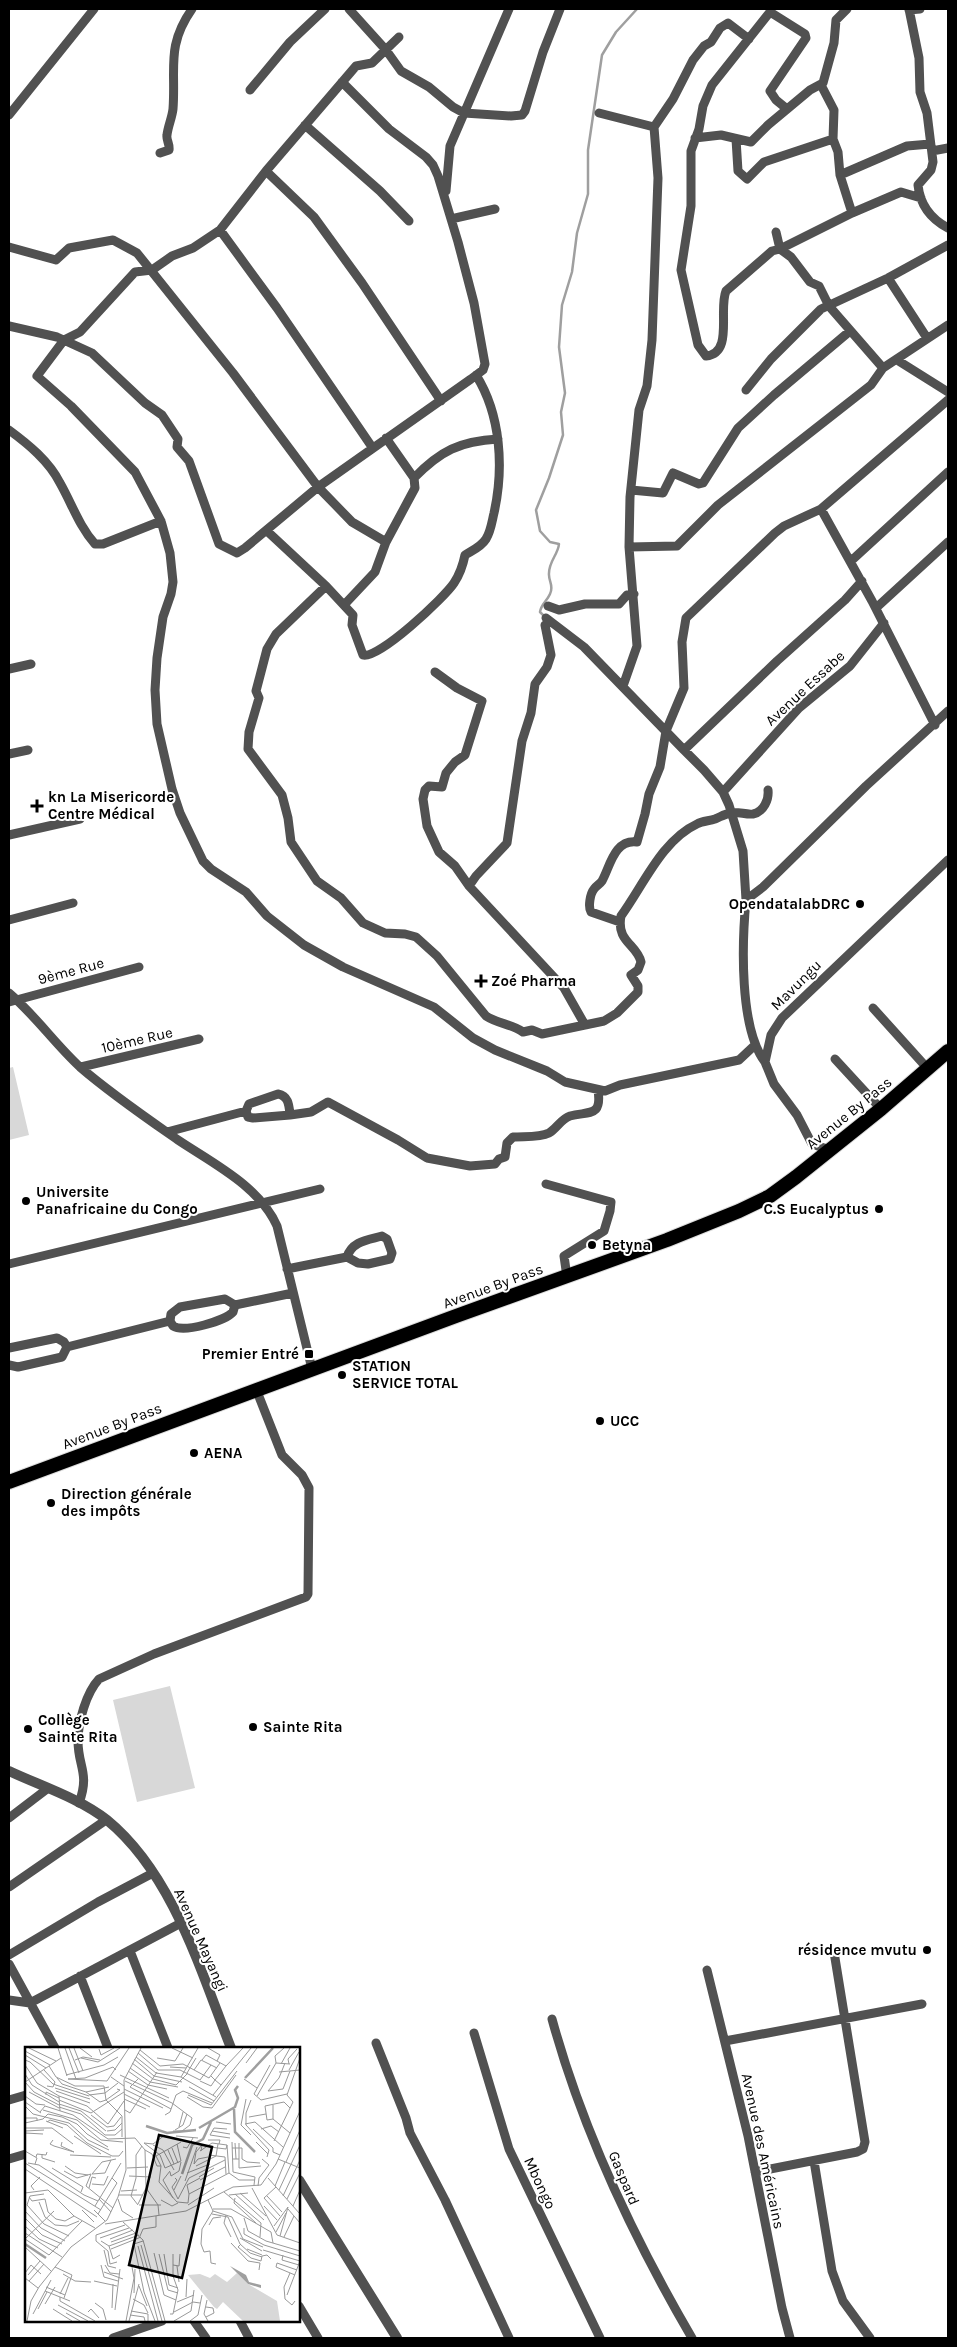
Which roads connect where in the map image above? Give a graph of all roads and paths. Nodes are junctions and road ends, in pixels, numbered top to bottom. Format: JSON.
{"nodes":[{"id":1,"x":94,"y":9,"type":"edge"},
{"id":2,"x":192,"y":9,"type":"edge"},
{"id":3,"x":325,"y":9,"type":"edge"},
{"id":4,"x":349,"y":9,"type":"edge"},
{"id":5,"x":509,"y":9,"type":"edge"},
{"id":6,"x":560,"y":9,"type":"edge"},
{"id":7,"x":847,"y":9,"type":"edge"},
{"id":8,"x":909,"y":9,"type":"edge"},
{"id":9,"x":920,"y":9,"type":"edge"},
{"id":10,"x":399,"y":37,"type":"dead end"},
{"id":11,"x":749,"y":39,"type":"junction"},
{"id":12,"x":386,"y":50,"type":"junction"},
{"id":13,"x":342,"y":82,"type":"junction"},
{"id":14,"x":821,"y":85,"type":"junction"},
{"id":15,"x":250,"y":90,"type":"dead end"},
{"id":16,"x":787,"y":109,"type":"junction"},
{"id":17,"x":464,"y":113,"type":"junction"},
{"id":18,"x":599,"y":113,"type":"dead end"},
{"id":19,"x":9,"y":115,"type":"edge"},
{"id":20,"x":305,"y":125,"type":"junction"},
{"id":21,"x":654,"y":126,"type":"junction"},
{"id":22,"x":695,"y":138,"type":"junction"},
{"id":23,"x":736,"y":139,"type":"junction"},
{"id":24,"x":833,"y":139,"type":"junction"},
{"id":25,"x":931,"y":147,"type":"junction"},
{"id":26,"x":948,"y":148,"type":"edge"},
{"id":27,"x":160,"y":153,"type":"dead end"},
{"id":28,"x":266,"y":170,"type":"junction"},
{"id":29,"x":840,"y":174,"type":"junction"},
{"id":30,"x":445,"y":198,"type":"junction"},
{"id":31,"x":921,"y":198,"type":"junction"},
{"id":32,"x":495,"y":209,"type":"dead end"},
{"id":33,"x":852,"y":213,"type":"junction"},
{"id":34,"x":451,"y":219,"type":"junction"},
{"id":35,"x":409,"y":221,"type":"dead end"},
{"id":36,"x":948,"y":228,"type":"edge"},
{"id":37,"x":220,"y":230,"type":"junction"},
{"id":38,"x":776,"y":232,"type":"dead end"},
{"id":39,"x":948,"y":245,"type":"edge"},
{"id":40,"x":9,"y":247,"type":"edge"},
{"id":41,"x":780,"y":249,"type":"junction"},
{"id":42,"x":152,"y":270,"type":"junction"},
{"id":43,"x":888,"y":278,"type":"junction"},
{"id":44,"x":829,"y":306,"type":"junction"},
{"id":45,"x":948,"y":325,"type":"edge"},
{"id":46,"x":9,"y":326,"type":"edge"},
{"id":47,"x":850,"y":331,"type":"junction"},
{"id":48,"x":927,"y":338,"type":"junction"},
{"id":49,"x":64,"y":340,"type":"junction"},
{"id":50,"x":897,"y":360,"type":"junction"},
{"id":51,"x":883,"y":368,"type":"junction"},
{"id":52,"x":476,"y":375,"type":"junction"},
{"id":53,"x":746,"y":390,"type":"dead end"},
{"id":54,"x":948,"y":392,"type":"edge"},
{"id":55,"x":441,"y":400,"type":"junction"},
{"id":56,"x":948,"y":400,"type":"edge"},
{"id":57,"x":9,"y":430,"type":"edge"},
{"id":58,"x":386,"y":438,"type":"junction"},
{"id":59,"x":498,"y":439,"type":"junction"},
{"id":60,"x":372,"y":447,"type":"junction"},
{"id":61,"x":948,"y":472,"type":"edge"},
{"id":62,"x":414,"y":478,"type":"junction"},
{"id":63,"x":318,"y":487,"type":"junction"},
{"id":64,"x":631,"y":490,"type":"junction"},
{"id":65,"x":822,"y":509,"type":"junction"},
{"id":66,"x":161,"y":521,"type":"junction"},
{"id":67,"x":267,"y":531,"type":"junction"},
{"id":68,"x":386,"y":542,"type":"junction"},
{"id":69,"x":948,"y":542,"type":"edge"},
{"id":70,"x":629,"y":547,"type":"junction"},
{"id":71,"x":851,"y":561,"type":"junction"},
{"id":72,"x":862,"y":581,"type":"junction"},
{"id":73,"x":326,"y":586,"type":"junction"},
{"id":74,"x":634,"y":594,"type":"junction"},
{"id":75,"x":344,"y":605,"type":"junction"},
{"id":76,"x":548,"y":606,"type":"dead end"},
{"id":77,"x":876,"y":608,"type":"junction"},
{"id":78,"x":884,"y":623,"type":"junction"},
{"id":79,"x":31,"y":664,"type":"dead end"},
{"id":80,"x":9,"y":669,"type":"edge"},
{"id":81,"x":435,"y":672,"type":"dead end"},
{"id":82,"x":623,"y":686,"type":"junction"},
{"id":83,"x":948,"y":711,"type":"edge"},
{"id":84,"x":935,"y":724,"type":"junction"},
{"id":85,"x":666,"y":731,"type":"junction"},
{"id":86,"x":28,"y":750,"type":"dead end"},
{"id":87,"x":684,"y":750,"type":"junction"},
{"id":88,"x":9,"y":754,"type":"edge"},
{"id":89,"x":768,"y":790,"type":"dead end"},
{"id":90,"x":722,"y":792,"type":"junction"},
{"id":91,"x":731,"y":812,"type":"junction"},
{"id":92,"x":80,"y":819,"type":"dead end"},
{"id":93,"x":9,"y":835,"type":"edge"},
{"id":94,"x":948,"y":860,"type":"edge"},
{"id":95,"x":469,"y":886,"type":"junction"},
{"id":96,"x":746,"y":900,"type":"junction"},
{"id":97,"x":73,"y":903,"type":"dead end"},
{"id":98,"x":9,"y":920,"type":"edge"},
{"id":99,"x":620,"y":922,"type":"junction"},
{"id":100,"x":139,"y":967,"type":"dead end"},
{"id":101,"x":9,"y":992,"type":"edge"},
{"id":102,"x":13,"y":1001,"type":"edge"},
{"id":103,"x":873,"y":1008,"type":"dead end"},
{"id":104,"x":585,"y":1025,"type":"junction"},
{"id":105,"x":199,"y":1039,"type":"dead end"},
{"id":106,"x":755,"y":1045,"type":"junction"},
{"id":107,"x":948,"y":1051,"type":"edge"},
{"id":108,"x":836,"y":1060,"type":"dead end"},
{"id":109,"x":765,"y":1062,"type":"junction"},
{"id":110,"x":81,"y":1067,"type":"junction"},
{"id":111,"x":928,"y":1069,"type":"junction"},
{"id":112,"x":598,"y":1090,"type":"junction"},
{"id":113,"x":881,"y":1109,"type":"junction"},
{"id":114,"x":246,"y":1112,"type":"junction"},
{"id":115,"x":290,"y":1115,"type":"junction"},
{"id":116,"x":167,"y":1132,"type":"junction"},
{"id":117,"x":830,"y":1150,"type":"junction"},
{"id":118,"x":546,"y":1184,"type":"dead end"},
{"id":119,"x":320,"y":1189,"type":"dead end"},
{"id":120,"x":263,"y":1204,"type":"junction"},
{"id":121,"x":347,"y":1257,"type":"junction"},
{"id":122,"x":9,"y":1264,"type":"edge"},
{"id":123,"x":287,"y":1269,"type":"junction"},
{"id":124,"x":567,"y":1277,"type":"junction"},
{"id":125,"x":293,"y":1293,"type":"junction"},
{"id":126,"x":235,"y":1305,"type":"junction"},
{"id":127,"x":170,"y":1321,"type":"junction"},
{"id":128,"x":67,"y":1347,"type":"junction"},
{"id":129,"x":9,"y":1348,"type":"edge"},
{"id":130,"x":9,"y":1365,"type":"edge"},
{"id":131,"x":312,"y":1369,"type":"junction"},
{"id":132,"x":256,"y":1389,"type":"junction"},
{"id":133,"x":9,"y":1482,"type":"edge"},
{"id":134,"x":9,"y":1771,"type":"edge"},
{"id":135,"x":47,"y":1789,"type":"junction"},
{"id":136,"x":79,"y":1803,"type":"junction"},
{"id":137,"x":9,"y":1818,"type":"edge"},
{"id":138,"x":106,"y":1820,"type":"junction"},
{"id":139,"x":153,"y":1873,"type":"junction"},
{"id":140,"x":9,"y":1887,"type":"edge"},
{"id":141,"x":181,"y":1924,"type":"junction"},
{"id":142,"x":130,"y":1951,"type":"junction"},
{"id":143,"x":834,"y":1952,"type":"dead end"},
{"id":144,"x":9,"y":1955,"type":"edge"},
{"id":145,"x":9,"y":1964,"type":"edge"},
{"id":146,"x":707,"y":1970,"type":"dead end"},
{"id":147,"x":80,"y":1976,"type":"junction"},
{"id":148,"x":9,"y":2000,"type":"edge"},
{"id":149,"x":30,"y":2002,"type":"junction"},
{"id":150,"x":922,"y":2004,"type":"dead end"},
{"id":151,"x":552,"y":2019,"type":"dead end"},
{"id":152,"x":846,"y":2019,"type":"junction"},
{"id":153,"x":474,"y":2033,"type":"dead end"},
{"id":154,"x":376,"y":2042,"type":"dead end"},
{"id":155,"x":725,"y":2042,"type":"junction"},
{"id":156,"x":54,"y":2047,"type":"edge"},
{"id":157,"x":108,"y":2047,"type":"edge"},
{"id":158,"x":168,"y":2047,"type":"edge"},
{"id":159,"x":231,"y":2047,"type":"edge"},
{"id":160,"x":25,"y":2095,"type":"edge"},
{"id":161,"x":9,"y":2100,"type":"edge"},
{"id":162,"x":25,"y":2154,"type":"edge"},
{"id":163,"x":9,"y":2159,"type":"edge"},
{"id":164,"x":814,"y":2161,"type":"junction"},
{"id":165,"x":755,"y":2172,"type":"junction"},
{"id":166,"x":300,"y":2182,"type":"edge"},
{"id":167,"x":300,"y":2308,"type":"edge"},
{"id":168,"x":158,"y":2322,"type":"edge"},
{"id":169,"x":195,"y":2322,"type":"edge"},
{"id":170,"x":241,"y":2322,"type":"edge"},
{"id":171,"x":113,"y":2338,"type":"edge"},
{"id":172,"x":206,"y":2338,"type":"edge"},
{"id":173,"x":249,"y":2338,"type":"edge"},
{"id":174,"x":318,"y":2338,"type":"edge"},
{"id":175,"x":396,"y":2338,"type":"edge"},
{"id":176,"x":509,"y":2338,"type":"edge"},
{"id":177,"x":600,"y":2338,"type":"edge"},
{"id":178,"x":692,"y":2338,"type":"edge"},
{"id":179,"x":790,"y":2338,"type":"edge"},
{"id":180,"x":870,"y":2338,"type":"edge"}],
"edges":[{"from":1,"to":19,"type":"street"},
{"from":2,"to":27,"type":"street"},
{"from":3,"to":15,"type":"street"},
{"from":4,"to":12,"type":"street"},
{"from":5,"to":17,"type":"street"},
{"from":6,"to":17,"type":"street"},
{"from":7,"to":14,"type":"street"},
{"from":8,"to":9,"type":"street"},
{"from":8,"to":25,"type":"street"},
{"from":10,"to":12,"type":"street"},
{"from":11,"to":16,"type":"street"},
{"from":11,"to":21,"type":"street"},
{"from":11,"to":22,"type":"street"},
{"from":12,"to":13,"type":"street"},
{"from":12,"to":17,"type":"street"},
{"from":13,"to":20,"type":"street"},
{"from":13,"to":30,"type":"street"},
{"from":14,"to":16,"type":"street"},
{"from":14,"to":24,"type":"street"},
{"from":16,"to":23,"type":"street"},
{"from":17,"to":30,"type":"street"},
{"from":18,"to":21,"type":"street"},
{"from":20,"to":28,"type":"street"},
{"from":20,"to":35,"type":"street"},
{"from":21,"to":64,"type":"street"},
{"from":22,"to":23,"type":"street"},
{"from":22,"to":41,"type":"street"},
{"from":23,"to":24,"type":"street"},
{"from":24,"to":29,"type":"street"},
{"from":25,"to":26,"type":"street"},
{"from":25,"to":29,"type":"street"},
{"from":25,"to":31,"type":"street"},
{"from":28,"to":37,"type":"street"},
{"from":28,"to":55,"type":"street"},
{"from":29,"to":33,"type":"street"},
{"from":30,"to":34,"type":"street"},
{"from":31,"to":33,"type":"street"},
{"from":31,"to":36,"type":"street"},
{"from":32,"to":34,"type":"street"},
{"from":33,"to":41,"type":"street"},
{"from":34,"to":52,"type":"street"},
{"from":37,"to":42,"type":"street"},
{"from":37,"to":60,"type":"street"},
{"from":38,"to":41,"type":"street"},
{"from":39,"to":43,"type":"street"},
{"from":40,"to":42,"type":"street"},
{"from":41,"to":44,"type":"street"},
{"from":42,"to":49,"type":"street"},
{"from":42,"to":63,"type":"street"},
{"from":43,"to":44,"type":"street"},
{"from":43,"to":48,"type":"street"},
{"from":44,"to":47,"type":"street"},
{"from":44,"to":53,"type":"street"},
{"from":45,"to":48,"type":"street"},
{"from":46,"to":49,"type":"street"},
{"from":47,"to":51,"type":"street"},
{"from":47,"to":64,"type":"street"},
{"from":48,"to":50,"type":"street"},
{"from":49,"to":66,"type":"street"},
{"from":49,"to":67,"type":"street"},
{"from":50,"to":51,"type":"street"},
{"from":50,"to":54,"type":"street"},
{"from":51,"to":70,"type":"street"},
{"from":52,"to":55,"type":"street"},
{"from":52,"to":59,"type":"street"},
{"from":55,"to":58,"type":"street"},
{"from":56,"to":65,"type":"street"},
{"from":57,"to":66,"type":"street"},
{"from":58,"to":60,"type":"street"},
{"from":58,"to":62,"type":"street"},
{"from":59,"to":62,"type":"street"},
{"from":59,"to":75,"type":"street"},
{"from":60,"to":63,"type":"street"},
{"from":61,"to":71,"type":"street"},
{"from":62,"to":68,"type":"street"},
{"from":63,"to":67,"type":"street"},
{"from":63,"to":68,"type":"street"},
{"from":64,"to":70,"type":"street"},
{"from":65,"to":71,"type":"street"},
{"from":65,"to":85,"type":"street"},
{"from":66,"to":112,"type":"street"},
{"from":67,"to":73,"type":"street"},
{"from":68,"to":75,"type":"street"},
{"from":69,"to":77,"type":"street"},
{"from":70,"to":74,"type":"street"},
{"from":71,"to":72,"type":"street"},
{"from":72,"to":77,"type":"street"},
{"from":72,"to":87,"type":"street"},
{"from":73,"to":75,"type":"street"},
{"from":73,"to":104,"type":"street"},
{"from":74,"to":76,"type":"street"},
{"from":74,"to":82,"type":"street"},
{"from":77,"to":78,"type":"street"},
{"from":78,"to":84,"type":"street"},
{"from":78,"to":90,"type":"street","name":"Avenue Essabe"},
{"from":79,"to":80,"type":"street"},
{"from":81,"to":95,"type":"street"},
{"from":82,"to":85,"type":"street"},
{"from":82,"to":95,"type":"street"},
{"from":83,"to":84,"type":"street"},
{"from":84,"to":96,"type":"street"},
{"from":85,"to":87,"type":"street"},
{"from":85,"to":99,"type":"street"},
{"from":86,"to":88,"type":"street"},
{"from":87,"to":90,"type":"street"},
{"from":89,"to":91,"type":"street"},
{"from":90,"to":91,"type":"street"},
{"from":91,"to":96,"type":"street"},
{"from":91,"to":99,"type":"street"},
{"from":92,"to":93,"type":"street"},
{"from":94,"to":109,"type":"street","name":"Mavungu"},
{"from":95,"to":104,"type":"street"},
{"from":96,"to":106,"type":"street"},
{"from":97,"to":98,"type":"street"},
{"from":99,"to":104,"type":"street"},
{"from":100,"to":102,"type":"street","name":"9ème Rue"},
{"from":101,"to":102,"type":"street"},
{"from":102,"to":110,"type":"street"},
{"from":103,"to":111,"type":"street"},
{"from":105,"to":110,"type":"street","name":"10ème Rue"},
{"from":106,"to":109,"type":"street"},
{"from":106,"to":112,"type":"street"},
{"from":107,"to":111,"type":"highway","name":"Avenue By Pass"},
{"from":108,"to":113,"type":"street"},
{"from":109,"to":117,"type":"street"},
{"from":110,"to":116,"type":"street"},
{"from":111,"to":113,"type":"highway","name":"Avenue By Pass"},
{"from":112,"to":115,"type":"street"},
{"from":113,"to":117,"type":"highway","name":"Avenue By Pass"},
{"from":114,"to":115,"type":"street"},
{"from":114,"to":115,"type":"street"},
{"from":114,"to":116,"type":"street"},
{"from":116,"to":120,"type":"street"},
{"from":117,"to":124,"type":"highway","name":"Avenue By Pass"},
{"from":118,"to":124,"type":"street"},
{"from":119,"to":120,"type":"street"},
{"from":120,"to":122,"type":"street"},
{"from":120,"to":123,"type":"street"},
{"from":121,"to":121,"type":"street"},
{"from":121,"to":123,"type":"street"},
{"from":123,"to":125,"type":"street"},
{"from":124,"to":131,"type":"highway","name":"Avenue By Pass"},
{"from":125,"to":126,"type":"street"},
{"from":125,"to":131,"type":"street"},
{"from":126,"to":127,"type":"street"},
{"from":126,"to":127,"type":"street"},
{"from":127,"to":128,"type":"street"},
{"from":128,"to":129,"type":"street"},
{"from":128,"to":130,"type":"street"},
{"from":131,"to":132,"type":"highway","name":"Avenue By Pass"},
{"from":132,"to":133,"type":"highway","name":"Avenue By Pass"},
{"from":132,"to":136,"type":"street"},
{"from":134,"to":135,"type":"street","name":"Avenue Mayangi"},
{"from":135,"to":136,"type":"street","name":"Avenue Mayangi"},
{"from":135,"to":137,"type":"street"},
{"from":136,"to":138,"type":"street","name":"Avenue Mayangi"},
{"from":138,"to":139,"type":"street","name":"Avenue Mayangi"},
{"from":138,"to":140,"type":"street"},
{"from":139,"to":141,"type":"street","name":"Avenue Mayangi"},
{"from":139,"to":144,"type":"street"},
{"from":141,"to":142,"type":"street"},
{"from":141,"to":159,"type":"street","name":"Avenue Mayangi"},
{"from":142,"to":147,"type":"street"},
{"from":142,"to":158,"type":"street"},
{"from":143,"to":152,"type":"street"},
{"from":145,"to":149,"type":"street"},
{"from":146,"to":155,"type":"street","name":"Avenue des Américains"},
{"from":147,"to":149,"type":"street"},
{"from":147,"to":157,"type":"street"},
{"from":148,"to":149,"type":"street"},
{"from":149,"to":156,"type":"street"},
{"from":150,"to":152,"type":"street"},
{"from":151,"to":178,"type":"street","name":"Gaspard"},
{"from":152,"to":155,"type":"street"},
{"from":152,"to":164,"type":"street"},
{"from":153,"to":177,"type":"street","name":"Mbongo"},
{"from":154,"to":176,"type":"street"},
{"from":155,"to":165,"type":"street","name":"Avenue des Américains"},
{"from":160,"to":161,"type":"street"},
{"from":162,"to":163,"type":"street"},
{"from":164,"to":165,"type":"street"},
{"from":164,"to":180,"type":"street"},
{"from":165,"to":179,"type":"street","name":"Avenue des Américains"},
{"from":166,"to":175,"type":"street"},
{"from":167,"to":174,"type":"street"},
{"from":168,"to":171,"type":"street"},
{"from":169,"to":172,"type":"street"},
{"from":170,"to":173,"type":"street"}]}
